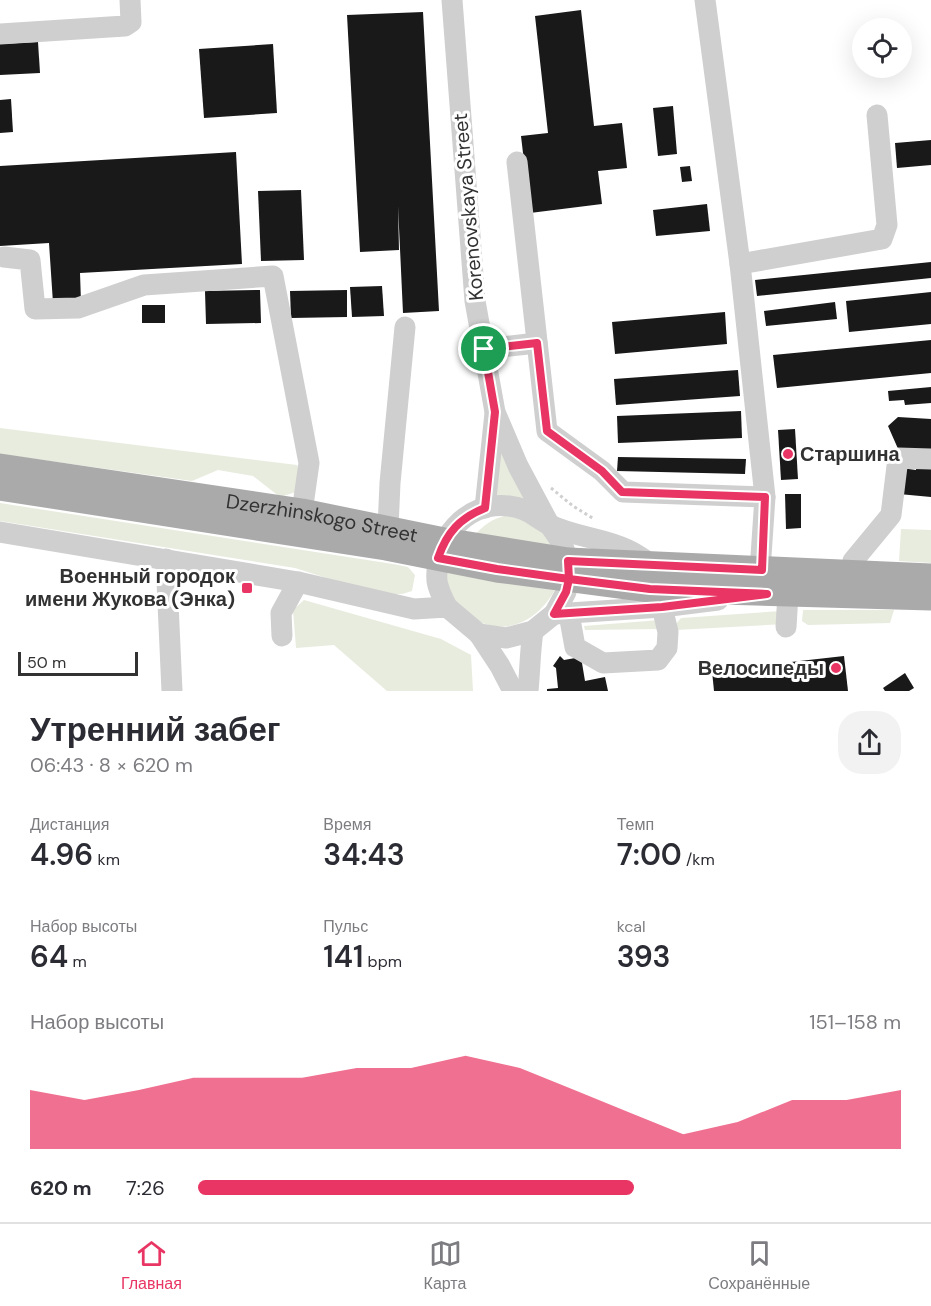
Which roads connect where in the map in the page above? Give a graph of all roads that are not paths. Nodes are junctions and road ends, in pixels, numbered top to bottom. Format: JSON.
{"nodes":[{"id":1,"x":130,"y":0,"type":"edge"},
{"id":2,"x":452,"y":0,"type":"edge"},
{"id":3,"x":705,"y":0,"type":"edge"},
{"id":4,"x":0,"y":34,"type":"edge"},
{"id":5,"x":877,"y":116,"type":"dead end"},
{"id":6,"x":517,"y":162,"type":"dead end"},
{"id":7,"x":4,"y":257,"type":"dead end"},
{"id":8,"x":740,"y":264,"type":"junction"},
{"id":9,"x":405,"y":327,"type":"dead end"},
{"id":10,"x":537,"y":343,"type":"junction"},
{"id":11,"x":484,"y":349,"type":"junction"},
{"id":12,"x":495,"y":412,"type":"junction"},
{"id":13,"x":931,"y":459,"type":"edge"},
{"id":14,"x":0,"y":467,"type":"edge"},
{"id":15,"x":0,"y":487,"type":"edge"},
{"id":16,"x":765,"y":497,"type":"junction"},
{"id":17,"x":485,"y":508,"type":"junction"},
{"id":18,"x":302,"y":512,"type":"junction"},
{"id":19,"x":549,"y":524,"type":"junction"},
{"id":20,"x":388,"y":528,"type":"junction"},
{"id":21,"x":0,"y":532,"type":"edge"},
{"id":22,"x":441,"y":550,"type":"junction"},
{"id":23,"x":166,"y":559,"type":"junction"},
{"id":24,"x":651,"y":564,"type":"junction"},
{"id":25,"x":568,"y":570,"type":"junction"},
{"id":26,"x":851,"y":574,"type":"junction"},
{"id":27,"x":298,"y":582,"type":"junction"},
{"id":28,"x":772,"y":586,"type":"junction"},
{"id":29,"x":929,"y":596,"type":"edge"},
{"id":30,"x":447,"y":607,"type":"junction"},
{"id":31,"x":662,"y":607,"type":"junction"},
{"id":32,"x":562,"y":614,"type":"junction"},
{"id":33,"x":786,"y":627,"type":"dead end"},
{"id":34,"x":533,"y":631,"type":"junction"},
{"id":35,"x":479,"y":634,"type":"junction"},
{"id":36,"x":282,"y":636,"type":"dead end"},
{"id":37,"x":172,"y":691,"type":"edge"},
{"id":38,"x":513,"y":691,"type":"edge"},
{"id":39,"x":528,"y":691,"type":"edge"}],
"edges":[{"from":1,"to":4,"type":"street"},
{"from":2,"to":11,"type":"street","name":"Korenovskaya Street"},
{"from":3,"to":8,"type":"street"},
{"from":5,"to":8,"type":"street"},
{"from":6,"to":10,"type":"street"},
{"from":7,"to":18,"type":"street"},
{"from":8,"to":16,"type":"street"},
{"from":9,"to":20,"type":"street"},
{"from":10,"to":11,"type":"street"},
{"from":10,"to":16,"type":"street"},
{"from":11,"to":12,"type":"street","name":"Korenovskaya Street"},
{"from":12,"to":17,"type":"street","name":"Korenovskaya Street"},
{"from":12,"to":19,"type":"street","name":"Korenovskaya Street"},
{"from":13,"to":26,"type":"street"},
{"from":14,"to":18,"type":"main road","name":"Dzerzhinskogo Street"},
{"from":15,"to":22,"type":"main road","name":"Dzerzhinskogo Street"},
{"from":16,"to":28,"type":"street"},
{"from":17,"to":19,"type":"street"},
{"from":17,"to":22,"type":"street"},
{"from":18,"to":20,"type":"main road","name":"Dzerzhinskogo Street"},
{"from":19,"to":24,"type":"street"},
{"from":19,"to":25,"type":"street","name":"Korenovskaya Street"},
{"from":20,"to":22,"type":"main road","name":"Dzerzhinskogo Street"},
{"from":21,"to":23,"type":"street"},
{"from":22,"to":25,"type":"main road","name":"Dzerzhinskogo Street"},
{"from":22,"to":30,"type":"street"},
{"from":23,"to":27,"type":"street"},
{"from":23,"to":37,"type":"street"},
{"from":24,"to":25,"type":"main road","name":"Dzerzhinskogo Street"},
{"from":24,"to":28,"type":"main road","name":"Dzerzhinskogo Street"},
{"from":25,"to":28,"type":"main road","name":"Dzerzhinskogo Street"},
{"from":25,"to":32,"type":"street"},
{"from":26,"to":28,"type":"main road","name":"Dzerzhinskogo Street"},
{"from":26,"to":29,"type":"main road","name":"Dzerzhinskogo Street"},
{"from":27,"to":30,"type":"street"},
{"from":27,"to":36,"type":"street"},
{"from":28,"to":29,"type":"main road","name":"Dzerzhinskogo Street"},
{"from":28,"to":31,"type":"street","name":"Dzerzhinskogo Street"},
{"from":28,"to":33,"type":"street"},
{"from":30,"to":35,"type":"street"},
{"from":31,"to":32,"type":"street","name":"Dzerzhinskogo Street"},
{"from":31,"to":32,"type":"street"},
{"from":32,"to":34,"type":"street"},
{"from":34,"to":35,"type":"street"},
{"from":34,"to":39,"type":"street"},
{"from":35,"to":38,"type":"street"}]}
